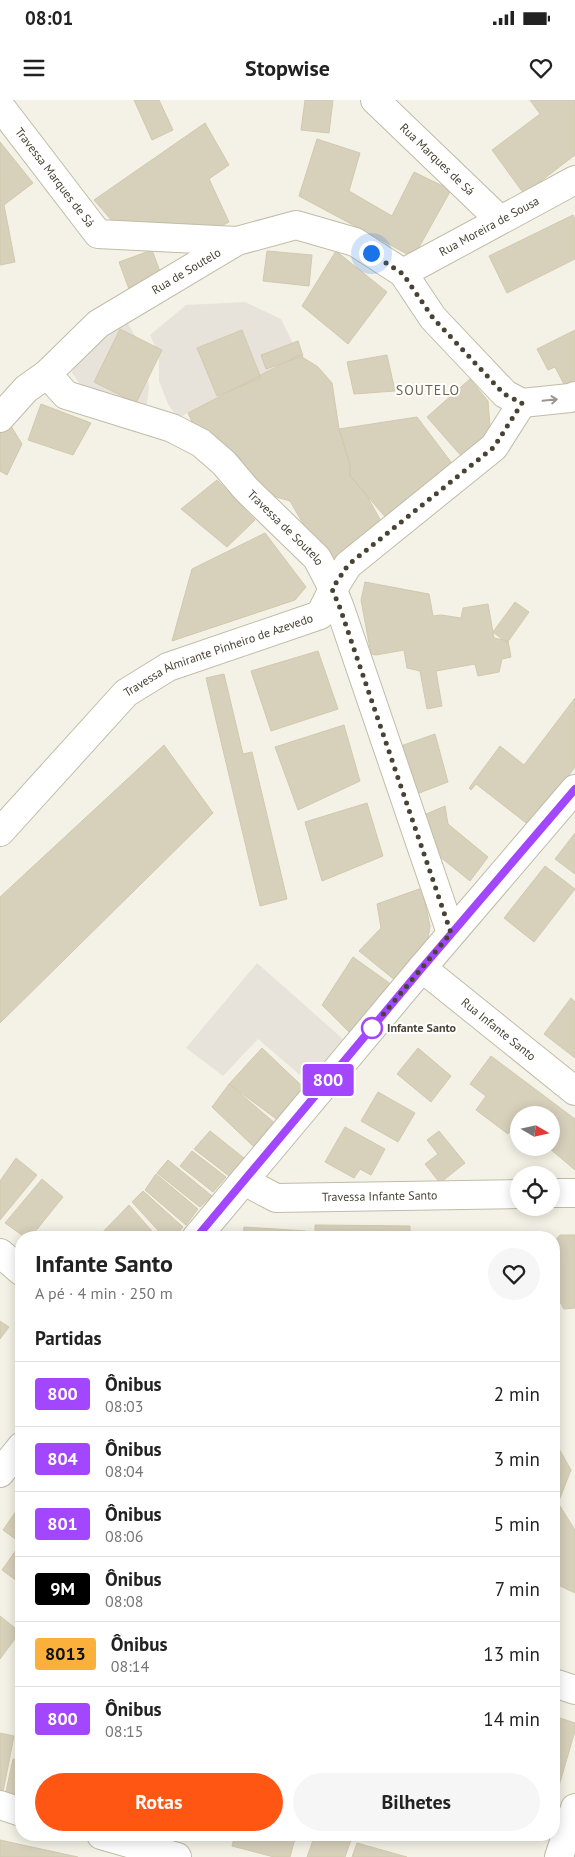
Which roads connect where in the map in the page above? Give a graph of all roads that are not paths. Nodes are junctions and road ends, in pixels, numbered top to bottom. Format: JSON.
{"nodes":[{"id":1,"x":374,"y":100,"type":"edge"},
{"id":2,"x":0,"y":106,"type":"edge"},
{"id":3,"x":575,"y":180,"type":"edge"},
{"id":4,"x":500,"y":220,"type":"junction"},
{"id":5,"x":237,"y":241,"type":"junction"},
{"id":6,"x":403,"y":274,"type":"junction"},
{"id":7,"x":47,"y":374,"type":"junction"},
{"id":8,"x":575,"y":396,"type":"edge"},
{"id":9,"x":522,"y":403,"type":"junction"},
{"id":10,"x":0,"y":418,"type":"edge"},
{"id":11,"x":332,"y":589,"type":"junction"},
{"id":12,"x":575,"y":789,"type":"edge"},
{"id":13,"x":0,"y":832,"type":"edge"},
{"id":14,"x":451,"y":933,"type":"junction"},
{"id":15,"x":422,"y":968,"type":"junction"},
{"id":16,"x":575,"y":1091,"type":"edge"},
{"id":17,"x":244,"y":1182,"type":"junction"},
{"id":18,"x":560,"y":1193,"type":"edge"},
{"id":19,"x":575,"y":1193,"type":"edge"},
{"id":20,"x":510,"y":1194,"type":"edge"},
{"id":21,"x":202,"y":1231,"type":"edge"},
{"id":22,"x":0,"y":1253,"type":"edge"},
{"id":23,"x":15,"y":1266,"type":"edge"},
{"id":24,"x":15,"y":1454,"type":"edge"},
{"id":25,"x":0,"y":1473,"type":"edge"},
{"id":26,"x":560,"y":1685,"type":"edge"},
{"id":27,"x":575,"y":1690,"type":"edge"},
{"id":28,"x":0,"y":1805,"type":"edge"},
{"id":29,"x":575,"y":1808,"type":"edge"},
{"id":30,"x":15,"y":1810,"type":"edge"},
{"id":31,"x":120,"y":1841,"type":"edge"},
{"id":32,"x":165,"y":1855,"type":"edge"},
{"id":33,"x":559,"y":1857,"type":"edge"}],
"edges":[{"from":1,"to":4,"type":"street","name":"Rua Marques de Sá"},
{"from":2,"to":5,"type":"street","name":"Travessa Marques de Sá"},
{"from":3,"to":4,"type":"street","name":"Rua Moreira de Sousa"},
{"from":4,"to":6,"type":"street","name":"Rua Moreira de Sousa"},
{"from":5,"to":6,"type":"street","name":"Rua de Soutelo"},
{"from":5,"to":7,"type":"street","name":"Rua de Soutelo"},
{"from":6,"to":9,"type":"street"},
{"from":7,"to":10,"type":"street","name":"Rua de Soutelo"},
{"from":7,"to":11,"type":"street","name":"Travessa de Soutelo"},
{"from":9,"to":8,"type":"street","one_way":true},
{"from":9,"to":11,"type":"street","name":"Travessa Almirante Pinheiro de Azevedo"},
{"from":11,"to":13,"type":"street","name":"Travessa Almirante Pinheiro de Azevedo"},
{"from":11,"to":14,"type":"street","name":"Travessa de Soutelo"},
{"from":12,"to":14,"type":"street"},
{"from":14,"to":15,"type":"street"},
{"from":15,"to":16,"type":"street","name":"Rua Infante Santo"},
{"from":15,"to":17,"type":"street"},
{"from":17,"to":20,"type":"street","name":"Travessa Infante Santo"},
{"from":17,"to":21,"type":"street"},
{"from":18,"to":19,"type":"street"},
{"from":22,"to":23,"type":"street"},
{"from":24,"to":25,"type":"street"},
{"from":26,"to":27,"type":"street"},
{"from":28,"to":30,"type":"street"},
{"from":29,"to":33,"type":"street"},
{"from":31,"to":32,"type":"street"}]}
